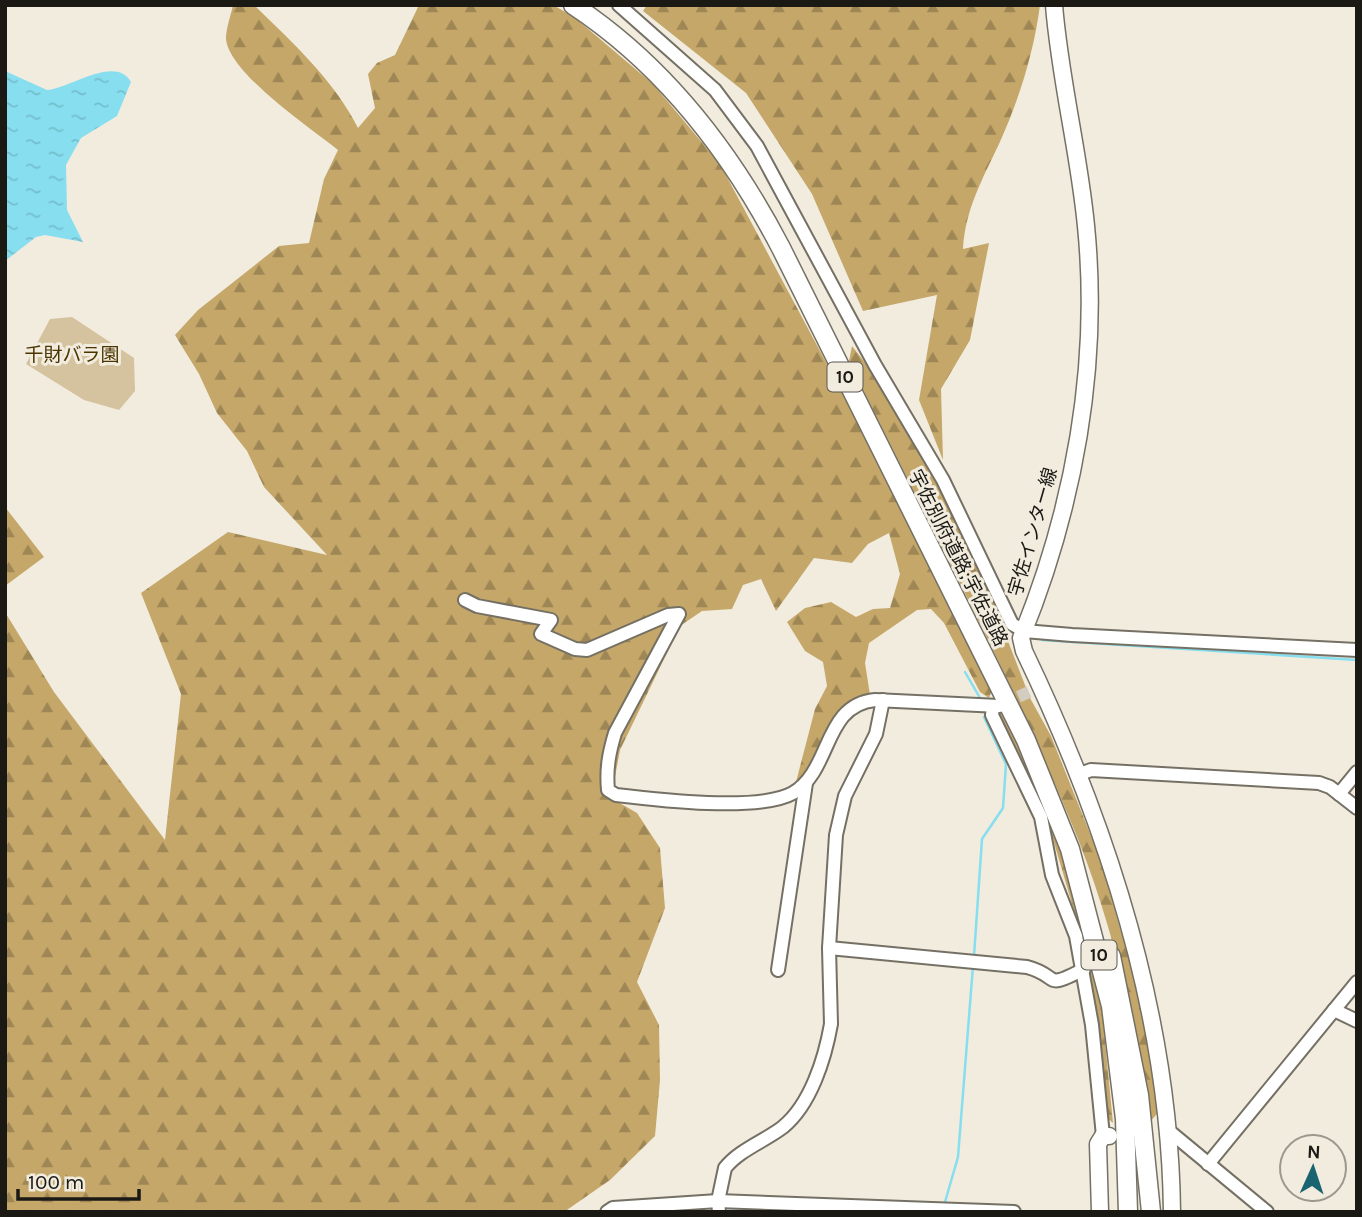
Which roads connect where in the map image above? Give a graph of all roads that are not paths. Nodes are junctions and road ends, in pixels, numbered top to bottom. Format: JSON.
{"nodes":[{"id":1,"x":573,"y":5,"type":"edge"},
{"id":2,"x":619,"y":5,"type":"edge"},
{"id":3,"x":1054,"y":5,"type":"edge"},
{"id":4,"x":465,"y":600,"type":"dead end"},
{"id":5,"x":1024,"y":631,"type":"junction"},
{"id":6,"x":1357,"y":650,"type":"edge"},
{"id":7,"x":883,"y":700,"type":"junction"},
{"id":8,"x":1357,"y":772,"type":"edge"},
{"id":9,"x":1080,"y":774,"type":"junction"},
{"id":10,"x":806,"y":783,"type":"junction"},
{"id":11,"x":1339,"y":794,"type":"junction"},
{"id":12,"x":1050,"y":796,"type":"junction"},
{"id":13,"x":1357,"y":808,"type":"edge"},
{"id":14,"x":829,"y":948,"type":"junction"},
{"id":15,"x":778,"y":970,"type":"dead end"},
{"id":16,"x":1084,"y":970,"type":"junction"},
{"id":17,"x":1357,"y":982,"type":"edge"},
{"id":18,"x":1334,"y":1010,"type":"junction"},
{"id":19,"x":1357,"y":1021,"type":"edge"},
{"id":20,"x":1125,"y":1119,"type":"junction"},
{"id":21,"x":1161,"y":1132,"type":"junction"},
{"id":22,"x":1106,"y":1136,"type":"joint"},
{"id":23,"x":1209,"y":1164,"type":"junction"},
{"id":24,"x":719,"y":1206,"type":"edge"},
{"id":25,"x":1004,"y":1211,"type":"edge"},
{"id":26,"x":607,"y":1212,"type":"edge"},
{"id":27,"x":1014,"y":1212,"type":"edge"},
{"id":28,"x":1100,"y":1212,"type":"edge"},
{"id":29,"x":1118,"y":1212,"type":"edge"},
{"id":30,"x":1128,"y":1212,"type":"edge"},
{"id":31,"x":1151,"y":1212,"type":"edge"},
{"id":32,"x":1172,"y":1212,"type":"edge"},
{"id":33,"x":1267,"y":1212,"type":"edge"}],
"edges":[{"from":1,"to":12,"type":"highway","name":"宇佐別府道路;宇佐道路","number":"10"},
{"from":2,"to":5,"type":"street"},
{"from":3,"to":5,"type":"main road","name":"宇佐インター線"},
{"from":4,"to":10,"type":"street"},
{"from":5,"to":6,"type":"street"},
{"from":5,"to":9,"type":"main road","name":"宇佐インター線"},
{"from":7,"to":10,"type":"street"},
{"from":7,"to":14,"type":"street"},
{"from":7,"to":16,"type":"street"},
{"from":8,"to":11,"type":"street"},
{"from":9,"to":11,"type":"street"},
{"from":9,"to":21,"type":"main road","name":"宇佐インター線"},
{"from":10,"to":15,"type":"street"},
{"from":11,"to":13,"type":"street"},
{"from":12,"to":20,"type":"highway","name":"宇佐別府道路;宇佐道路","number":"10"},
{"from":12,"to":31,"type":"highway"},
{"from":14,"to":16,"type":"street"},
{"from":14,"to":24,"type":"street"},
{"from":16,"to":22,"type":"street"},
{"from":17,"to":18,"type":"street"},
{"from":18,"to":19,"type":"street"},
{"from":18,"to":23,"type":"street"},
{"from":20,"to":29,"type":"highway"},
{"from":20,"to":30,"type":"highway","name":"宇佐別府道路;宇佐道路","number":"10"},
{"from":21,"to":23,"type":"street"},
{"from":21,"to":32,"type":"main road","name":"宇佐インター線"},
{"from":22,"to":28,"type":"main road"},
{"from":23,"to":33,"type":"street"},
{"from":24,"to":25,"type":"street"},
{"from":24,"to":26,"type":"street"},
{"from":25,"to":27,"type":"street"}]}
